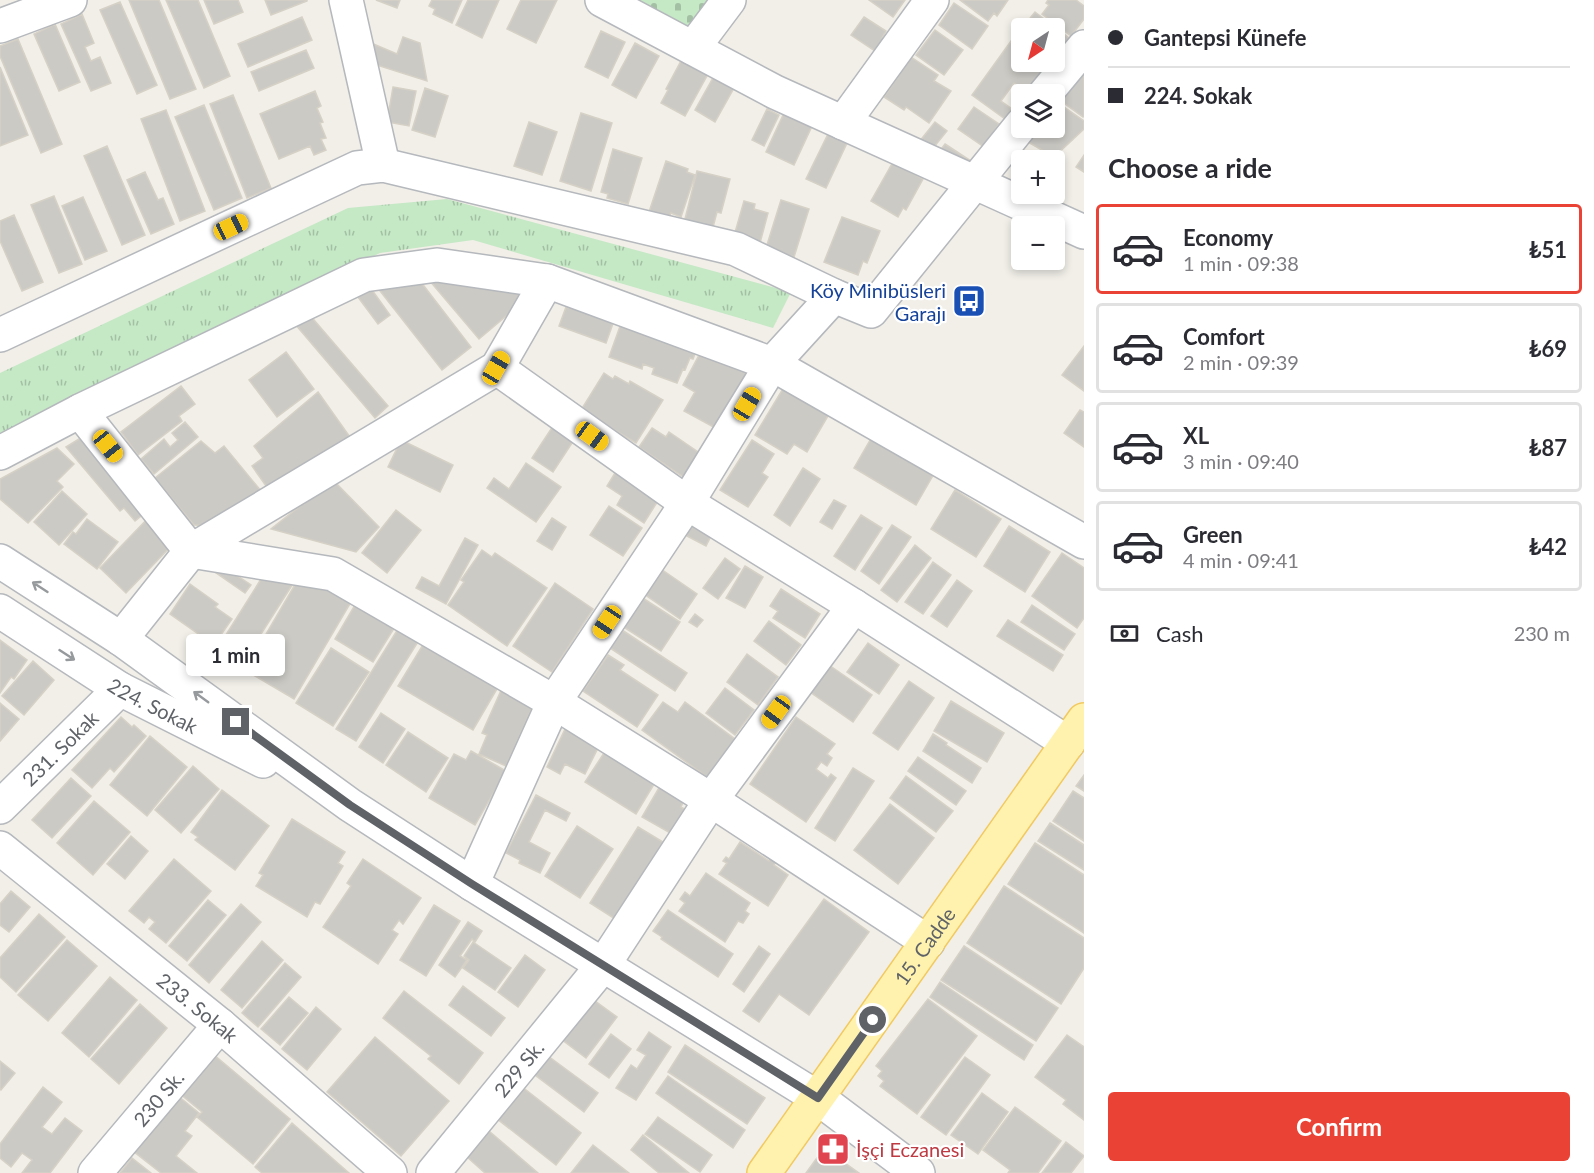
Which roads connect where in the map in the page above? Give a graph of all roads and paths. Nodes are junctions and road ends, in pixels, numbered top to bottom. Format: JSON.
{"nodes":[{"id":1,"x":70,"y":0,"type":"edge"},
{"id":2,"x":345,"y":0,"type":"edge"},
{"id":3,"x":602,"y":0,"type":"edge"},
{"id":4,"x":729,"y":0,"type":"edge"},
{"id":5,"x":932,"y":0,"type":"edge"},
{"id":6,"x":0,"y":27,"type":"edge"},
{"id":7,"x":1084,"y":47,"type":"edge"},
{"id":8,"x":693,"y":48,"type":"junction"},
{"id":9,"x":1053,"y":84,"type":"edge"},
{"id":10,"x":843,"y":123,"type":"junction"},
{"id":11,"x":1011,"y":138,"type":"edge"},
{"id":12,"x":383,"y":165,"type":"junction"},
{"id":13,"x":975,"y":182,"type":"junction"},
{"id":14,"x":1084,"y":232,"type":"edge"},
{"id":15,"x":547,"y":281,"type":"junction"},
{"id":16,"x":834,"y":297,"type":"junction"},
{"id":17,"x":0,"y":335,"type":"edge"},
{"id":18,"x":772,"y":364,"type":"junction"},
{"id":19,"x":496,"y":368,"type":"junction"},
{"id":20,"x":80,"y":411,"type":"junction"},
{"id":21,"x":0,"y":453,"type":"edge"},
{"id":22,"x":687,"y":503,"type":"junction"},
{"id":23,"x":1084,"y":542,"type":"edge"},
{"id":24,"x":191,"y":551,"type":"junction"},
{"id":25,"x":0,"y":561,"type":"edge"},
{"id":26,"x":854,"y":606,"type":"junction"},
{"id":27,"x":0,"y":611,"type":"edge"},
{"id":28,"x":121,"y":639,"type":"junction"},
{"id":29,"x":120,"y":689,"type":"junction"},
{"id":30,"x":554,"y":702,"type":"junction"},
{"id":31,"x":1076,"y":732,"type":"edge"},
{"id":32,"x":711,"y":800,"type":"junction"},
{"id":33,"x":350,"y":805,"type":"junction"},
{"id":34,"x":0,"y":807,"type":"edge"},
{"id":35,"x":0,"y":849,"type":"edge"},
{"id":36,"x":472,"y":884,"type":"junction"},
{"id":37,"x":928,"y":942,"type":"junction"},
{"id":38,"x":604,"y":964,"type":"junction"},
{"id":39,"x":220,"y":1024,"type":"junction"},
{"id":40,"x":818,"y":1098,"type":"junction"},
{"id":41,"x":95,"y":1173,"type":"edge"},
{"id":42,"x":390,"y":1173,"type":"edge"},
{"id":43,"x":433,"y":1173,"type":"edge"},
{"id":44,"x":764,"y":1173,"type":"edge"},
{"id":45,"x":918,"y":1173,"type":"edge"}],
"edges":[{"from":1,"to":6,"type":"street"},
{"from":2,"to":12,"type":"street"},
{"from":3,"to":8,"type":"street"},
{"from":4,"to":8,"type":"street"},
{"from":5,"to":10,"type":"street"},
{"from":7,"to":9,"type":"street"},
{"from":8,"to":10,"type":"street"},
{"from":10,"to":13,"type":"street"},
{"from":11,"to":13,"type":"street"},
{"from":12,"to":16,"type":"street"},
{"from":12,"to":17,"type":"street"},
{"from":13,"to":14,"type":"street"},
{"from":13,"to":16,"type":"street"},
{"from":15,"to":18,"type":"street"},
{"from":15,"to":19,"type":"street"},
{"from":15,"to":20,"type":"street"},
{"from":16,"to":18,"type":"street"},
{"from":18,"to":22,"type":"street"},
{"from":18,"to":23,"type":"street"},
{"from":19,"to":22,"type":"street"},
{"from":19,"to":24,"type":"street"},
{"from":20,"to":21,"type":"street"},
{"from":20,"to":24,"type":"street"},
{"from":22,"to":26,"type":"street"},
{"from":22,"to":30,"type":"street"},
{"from":24,"to":28,"type":"street"},
{"from":24,"to":30,"type":"street"},
{"from":28,"to":25,"type":"street","name":"224. Sokak","one_way":true},
{"from":26,"to":31,"type":"street"},
{"from":26,"to":32,"type":"street","name":"229 Sk."},
{"from":27,"to":29,"type":"street","name":"224. Sokak","one_way":true},
{"from":33,"to":28,"type":"street","name":"224. Sokak","one_way":true},
{"from":29,"to":33,"type":"street","name":"224. Sokak"},
{"from":29,"to":34,"type":"street","name":"231. Sokak"},
{"from":30,"to":32,"type":"street"},
{"from":30,"to":36,"type":"street"},
{"from":31,"to":37,"type":"main road","name":"15. Cadde"},
{"from":32,"to":37,"type":"street"},
{"from":32,"to":38,"type":"street","name":"229 Sk."},
{"from":33,"to":36,"type":"street"},
{"from":35,"to":39,"type":"street","name":"233. Sokak"},
{"from":36,"to":38,"type":"street"},
{"from":37,"to":40,"type":"main road","name":"15. Cadde"},
{"from":38,"to":40,"type":"street"},
{"from":38,"to":43,"type":"street","name":"229 Sk."},
{"from":39,"to":41,"type":"street","name":"230 Sk."},
{"from":39,"to":42,"type":"street","name":"233. Sokak"},
{"from":40,"to":44,"type":"main road","name":"15. Cadde"},
{"from":40,"to":45,"type":"street"}]}
